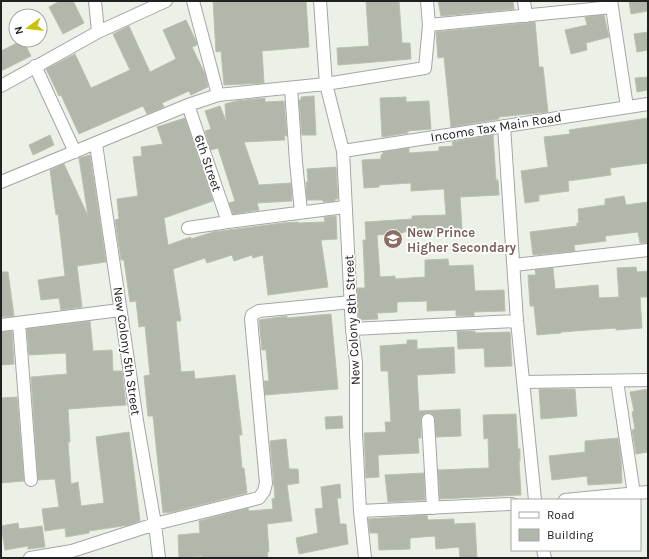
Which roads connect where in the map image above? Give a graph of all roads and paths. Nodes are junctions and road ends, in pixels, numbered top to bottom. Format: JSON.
{"nodes":[{"id":1,"x":95,"y":1,"type":"edge"},
{"id":2,"x":166,"y":1,"type":"edge"},
{"id":3,"x":193,"y":1,"type":"edge"},
{"id":4,"x":320,"y":1,"type":"edge"},
{"id":5,"x":427,"y":1,"type":"edge"},
{"id":6,"x":524,"y":1,"type":"edge"},
{"id":7,"x":611,"y":4,"type":"edge"},
{"id":8,"x":526,"y":16,"type":"junction"},
{"id":9,"x":429,"y":25,"type":"junction"},
{"id":10,"x":98,"y":32,"type":"junction"},
{"id":11,"x":35,"y":66,"type":"junction"},
{"id":12,"x":326,"y":84,"type":"junction"},
{"id":13,"x":1,"y":86,"type":"edge"},
{"id":14,"x":291,"y":88,"type":"junction"},
{"id":15,"x":218,"y":95,"type":"junction"},
{"id":16,"x":648,"y":104,"type":"edge"},
{"id":17,"x":188,"y":105,"type":"junction"},
{"id":18,"x":627,"y":107,"type":"junction"},
{"id":19,"x":504,"y":126,"type":"junction"},
{"id":20,"x":96,"y":144,"type":"junction"},
{"id":21,"x":343,"y":151,"type":"junction"},
{"id":22,"x":75,"y":152,"type":"junction"},
{"id":23,"x":1,"y":182,"type":"edge"},
{"id":24,"x":345,"y":207,"type":"junction"},
{"id":25,"x":301,"y":212,"type":"junction"},
{"id":26,"x":228,"y":222,"type":"junction"},
{"id":27,"x":188,"y":228,"type":"dead end"},
{"id":28,"x":648,"y":250,"type":"edge"},
{"id":29,"x":514,"y":265,"type":"junction"},
{"id":30,"x":351,"y":302,"type":"junction"},
{"id":31,"x":120,"y":310,"type":"junction"},
{"id":32,"x":516,"y":321,"type":"junction"},
{"id":33,"x":19,"y":323,"type":"junction"},
{"id":34,"x":1,"y":325,"type":"edge"},
{"id":35,"x":352,"y":329,"type":"junction"},
{"id":36,"x":648,"y":380,"type":"edge"},
{"id":37,"x":617,"y":381,"type":"junction"},
{"id":38,"x":524,"y":382,"type":"junction"},
{"id":39,"x":428,"y":420,"type":"dead end"},
{"id":40,"x":31,"y":480,"type":"dead end"},
{"id":41,"x":648,"y":492,"type":"edge"},
{"id":42,"x":634,"y":494,"type":"junction"},
{"id":43,"x":535,"y":499,"type":"edge"},
{"id":44,"x":576,"y":499,"type":"edge"},
{"id":45,"x":511,"y":504,"type":"edge"},
{"id":46,"x":432,"y":508,"type":"junction"},
{"id":47,"x":360,"y":511,"type":"junction"},
{"id":48,"x":155,"y":524,"type":"junction"},
{"id":49,"x":30,"y":558,"type":"edge"},
{"id":50,"x":159,"y":558,"type":"edge"},
{"id":51,"x":365,"y":558,"type":"edge"}],
"edges":[{"from":1,"to":10,"type":"street"},
{"from":2,"to":10,"type":"street"},
{"from":3,"to":15,"type":"street"},
{"from":4,"to":12,"type":"street","name":"New Colony 8th Street"},
{"from":5,"to":9,"type":"street"},
{"from":6,"to":8,"type":"street"},
{"from":7,"to":8,"type":"street"},
{"from":7,"to":18,"type":"street"},
{"from":8,"to":9,"type":"street"},
{"from":9,"to":12,"type":"street"},
{"from":10,"to":11,"type":"street"},
{"from":11,"to":13,"type":"street"},
{"from":11,"to":22,"type":"street"},
{"from":12,"to":14,"type":"street"},
{"from":12,"to":21,"type":"street","name":"New Colony 8th Street"},
{"from":14,"to":15,"type":"street"},
{"from":14,"to":25,"type":"street"},
{"from":15,"to":17,"type":"street"},
{"from":16,"to":18,"type":"street","name":"Income Tax Main Road"},
{"from":17,"to":20,"type":"street"},
{"from":17,"to":26,"type":"street","name":"6th Street"},
{"from":18,"to":19,"type":"street","name":"Income Tax Main Road"},
{"from":19,"to":21,"type":"street","name":"Income Tax Main Road"},
{"from":19,"to":29,"type":"street"},
{"from":20,"to":22,"type":"street"},
{"from":20,"to":31,"type":"street","name":"New Colony 5th Street"},
{"from":21,"to":24,"type":"street","name":"New Colony 8th Street"},
{"from":22,"to":23,"type":"street"},
{"from":24,"to":25,"type":"street"},
{"from":24,"to":30,"type":"street","name":"New Colony 8th Street"},
{"from":25,"to":26,"type":"street"},
{"from":26,"to":27,"type":"street"},
{"from":28,"to":29,"type":"street"},
{"from":29,"to":32,"type":"street"},
{"from":30,"to":35,"type":"street","name":"New Colony 8th Street"},
{"from":30,"to":48,"type":"street"},
{"from":31,"to":33,"type":"street"},
{"from":31,"to":48,"type":"street","name":"New Colony 5th Street"},
{"from":32,"to":35,"type":"street"},
{"from":32,"to":38,"type":"street"},
{"from":33,"to":34,"type":"street"},
{"from":33,"to":40,"type":"street"},
{"from":35,"to":47,"type":"street","name":"New Colony 8th Street"},
{"from":36,"to":37,"type":"street"},
{"from":37,"to":38,"type":"street"},
{"from":37,"to":42,"type":"street"},
{"from":38,"to":43,"type":"street"},
{"from":39,"to":46,"type":"street"},
{"from":41,"to":42,"type":"street"},
{"from":42,"to":44,"type":"street"},
{"from":45,"to":46,"type":"street"},
{"from":46,"to":47,"type":"street"},
{"from":47,"to":51,"type":"street","name":"New Colony 8th Street"},
{"from":48,"to":49,"type":"street"},
{"from":48,"to":50,"type":"street","name":"New Colony 5th Street"}]}
